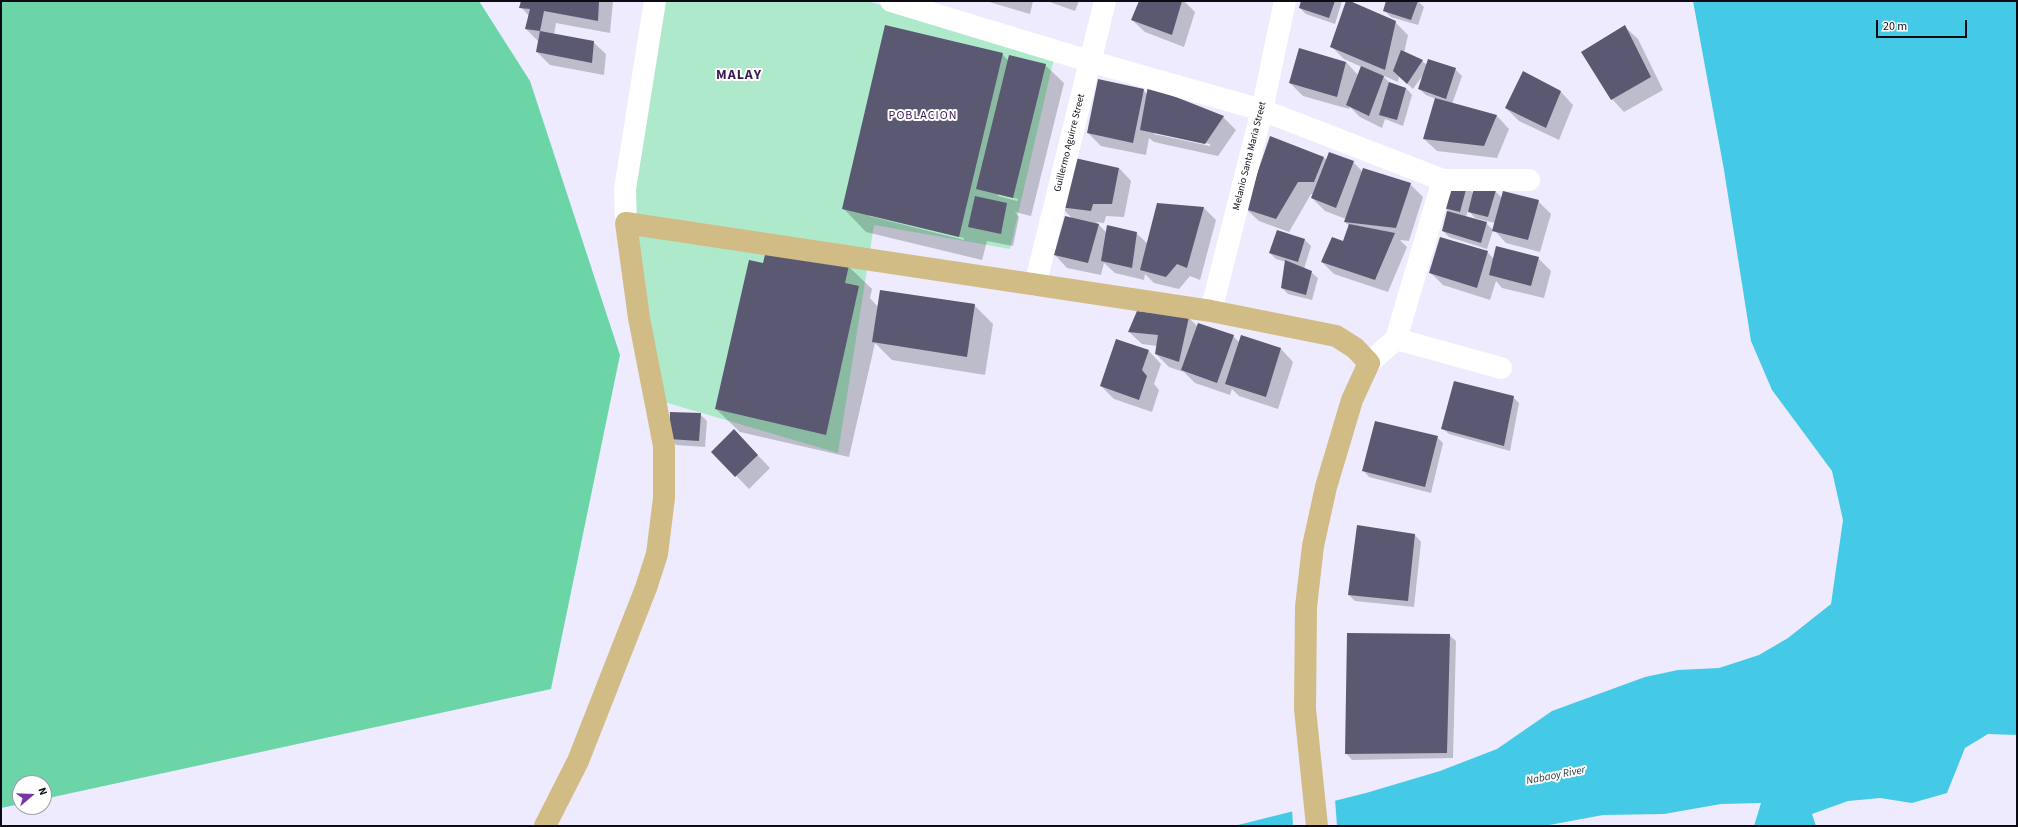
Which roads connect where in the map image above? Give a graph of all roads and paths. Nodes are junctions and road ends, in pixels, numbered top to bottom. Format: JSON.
{"nodes":[{"id":1,"x":655,"y":1,"type":"edge"},
{"id":2,"x":892,"y":1,"type":"edge"},
{"id":3,"x":1106,"y":1,"type":"edge"},
{"id":4,"x":1285,"y":1,"type":"edge"},
{"id":5,"x":1090,"y":61,"type":"junction"},
{"id":6,"x":1262,"y":110,"type":"junction"},
{"id":7,"x":1444,"y":180,"type":"junction"},
{"id":8,"x":1529,"y":180,"type":"dead end"},
{"id":9,"x":626,"y":223,"type":"junction"},
{"id":10,"x":1035,"y":285,"type":"junction"},
{"id":11,"x":1211,"y":311,"type":"junction"},
{"id":12,"x":1396,"y":339,"type":"junction"},
{"id":13,"x":1369,"y":363,"type":"junction"},
{"id":14,"x":1501,"y":368,"type":"dead end"},
{"id":15,"x":545,"y":826,"type":"edge"},
{"id":16,"x":1317,"y":826,"type":"edge"}],
"edges":[{"from":1,"to":9,"type":"street"},
{"from":2,"to":5,"type":"street"},
{"from":3,"to":5,"type":"street","name":"Guillermo Aguirre Street"},
{"from":4,"to":6,"type":"street","name":"Melanio Santa Maria Street"},
{"from":5,"to":6,"type":"street"},
{"from":5,"to":10,"type":"street","name":"Guillermo Aguirre Street"},
{"from":6,"to":7,"type":"street"},
{"from":6,"to":11,"type":"street","name":"Melanio Santa Maria Street"},
{"from":7,"to":8,"type":"street"},
{"from":7,"to":12,"type":"street"},
{"from":9,"to":10,"type":"main road"},
{"from":9,"to":15,"type":"main road"},
{"from":10,"to":11,"type":"main road"},
{"from":11,"to":13,"type":"main road"},
{"from":12,"to":13,"type":"street"},
{"from":12,"to":14,"type":"street"},
{"from":13,"to":16,"type":"main road"}]}
